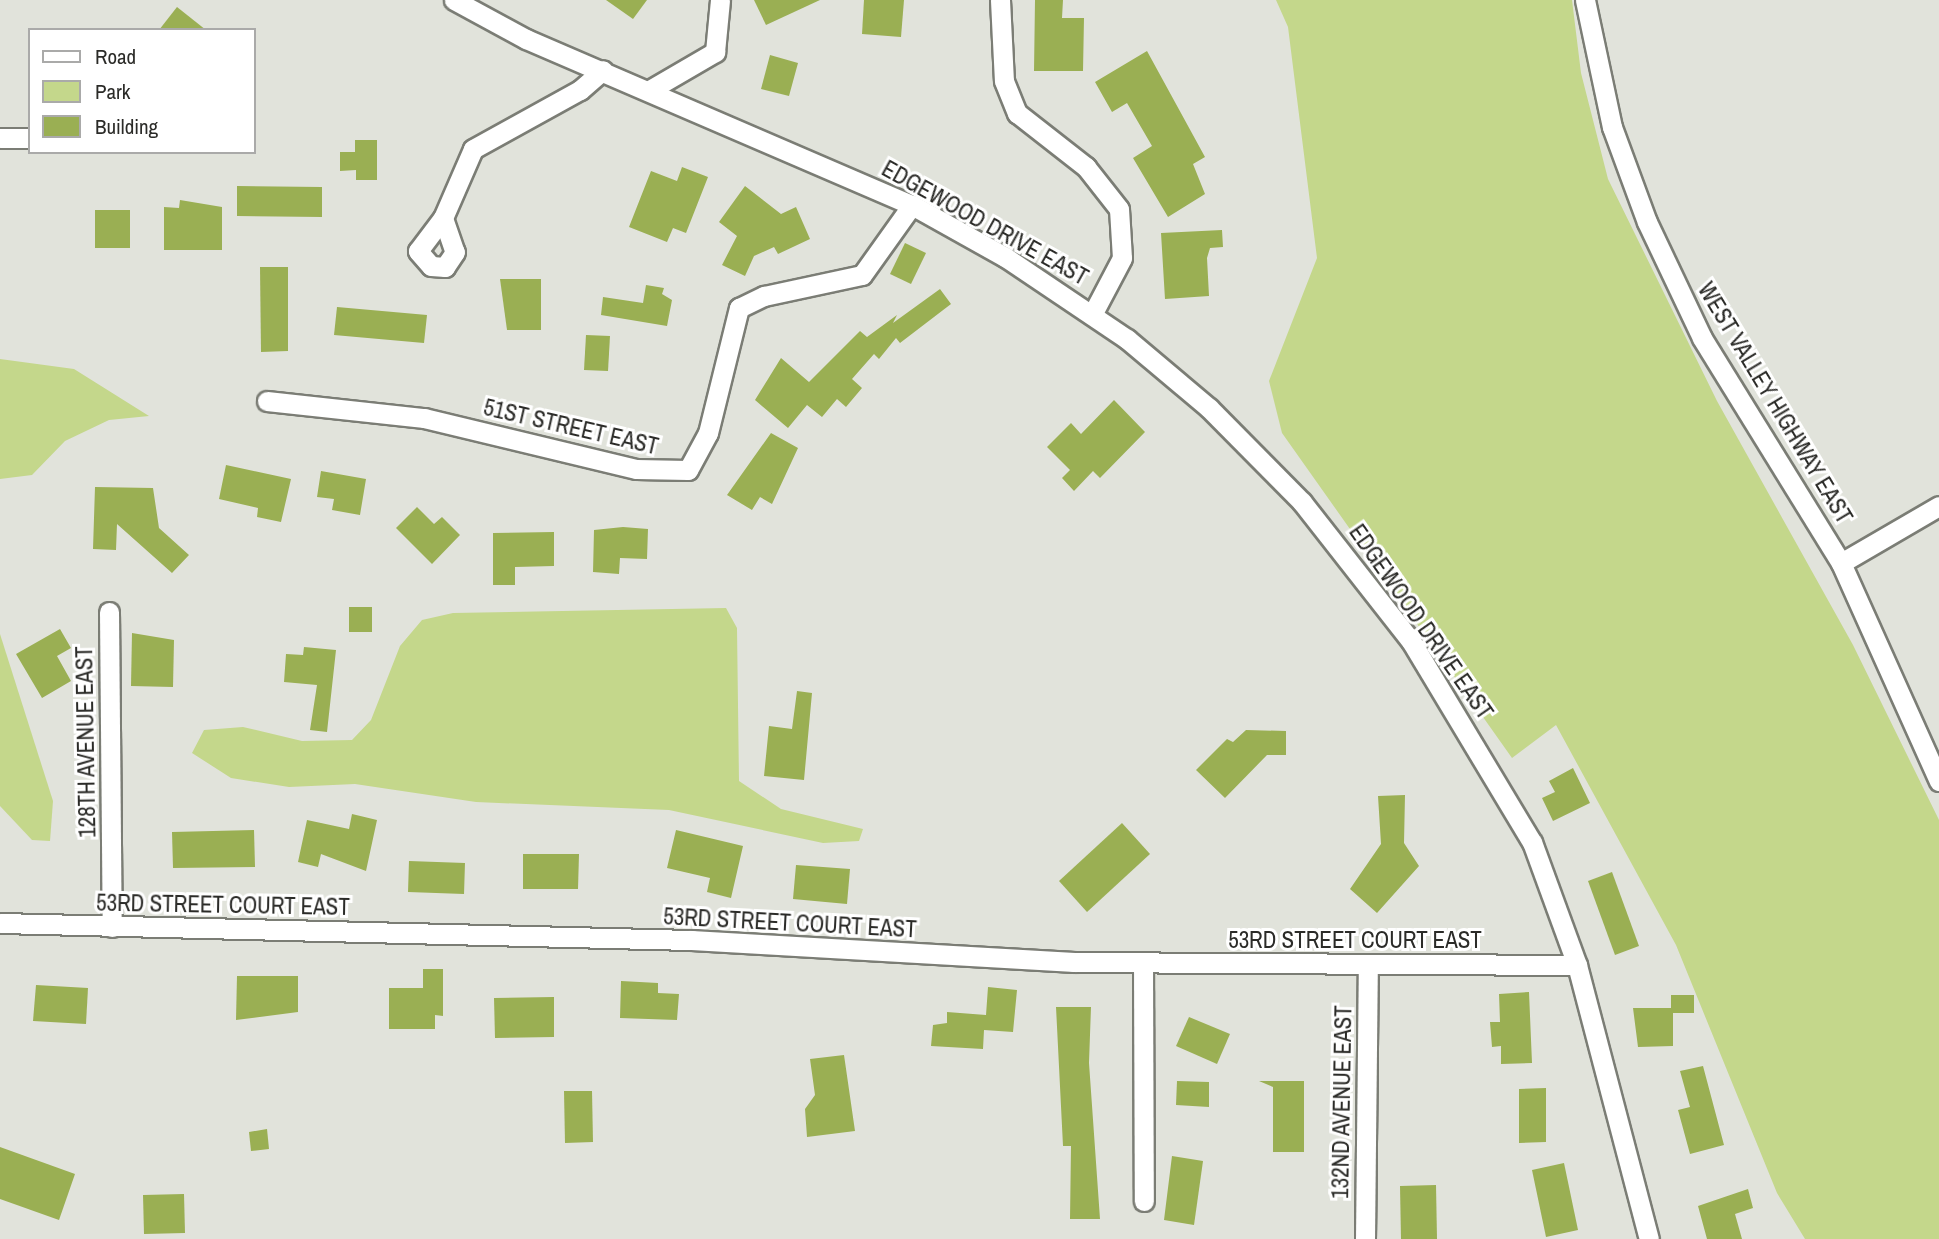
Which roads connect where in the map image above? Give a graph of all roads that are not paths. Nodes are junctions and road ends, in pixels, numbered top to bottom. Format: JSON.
{"nodes":[{"id":1,"x":454,"y":0,"type":"edge"},
{"id":2,"x":720,"y":0,"type":"edge"},
{"id":3,"x":1000,"y":0,"type":"edge"},
{"id":4,"x":1585,"y":0,"type":"edge"},
{"id":5,"x":603,"y":70,"type":"junction"},
{"id":6,"x":648,"y":91,"type":"junction"},
{"id":7,"x":0,"y":138,"type":"edge"},
{"id":8,"x":28,"y":138,"type":"edge"},
{"id":9,"x":912,"y":205,"type":"junction"},
{"id":10,"x":443,"y":218,"type":"dead end"},
{"id":11,"x":1094,"y":313,"type":"junction"},
{"id":12,"x":267,"y":401,"type":"dead end"},
{"id":13,"x":1939,"y":506,"type":"edge"},
{"id":14,"x":1841,"y":563,"type":"junction"},
{"id":15,"x":109,"y":612,"type":"dead end"},
{"id":16,"x":1939,"y":781,"type":"edge"},
{"id":17,"x":0,"y":923,"type":"edge"},
{"id":18,"x":112,"y":927,"type":"junction"},
{"id":19,"x":1143,"y":962,"type":"junction"},
{"id":20,"x":1577,"y":965,"type":"junction"},
{"id":21,"x":1368,"y":966,"type":"junction"},
{"id":22,"x":1144,"y":1201,"type":"dead end"},
{"id":23,"x":1365,"y":1239,"type":"edge"},
{"id":24,"x":1649,"y":1239,"type":"edge"}],
"edges":[{"from":1,"to":5,"type":"street","name":"EDGEWOOD DRIVE EAST"},
{"from":2,"to":6,"type":"street"},
{"from":3,"to":11,"type":"street"},
{"from":4,"to":14,"type":"street","name":"WEST VALLEY HIGHWAY EAST"},
{"from":5,"to":6,"type":"street","name":"EDGEWOOD DRIVE EAST"},
{"from":5,"to":10,"type":"street"},
{"from":6,"to":9,"type":"street","name":"EDGEWOOD DRIVE EAST"},
{"from":7,"to":8,"type":"street"},
{"from":9,"to":11,"type":"street","name":"EDGEWOOD DRIVE EAST"},
{"from":9,"to":12,"type":"street","name":"51ST STREET EAST"},
{"from":11,"to":20,"type":"street","name":"EDGEWOOD DRIVE EAST"},
{"from":13,"to":14,"type":"street"},
{"from":14,"to":16,"type":"street","name":"WEST VALLEY HIGHWAY EAST"},
{"from":15,"to":18,"type":"street","name":"128TH AVENUE EAST"},
{"from":17,"to":18,"type":"street","name":"53RD STREET COURT EAST"},
{"from":18,"to":19,"type":"street","name":"53RD STREET COURT EAST"},
{"from":19,"to":21,"type":"street","name":"53RD STREET COURT EAST"},
{"from":19,"to":22,"type":"street"},
{"from":20,"to":21,"type":"street","name":"53RD STREET COURT EAST"},
{"from":20,"to":24,"type":"street","name":"EDGEWOOD DRIVE EAST"},
{"from":21,"to":23,"type":"street","name":"132ND AVENUE EAST"}]}
